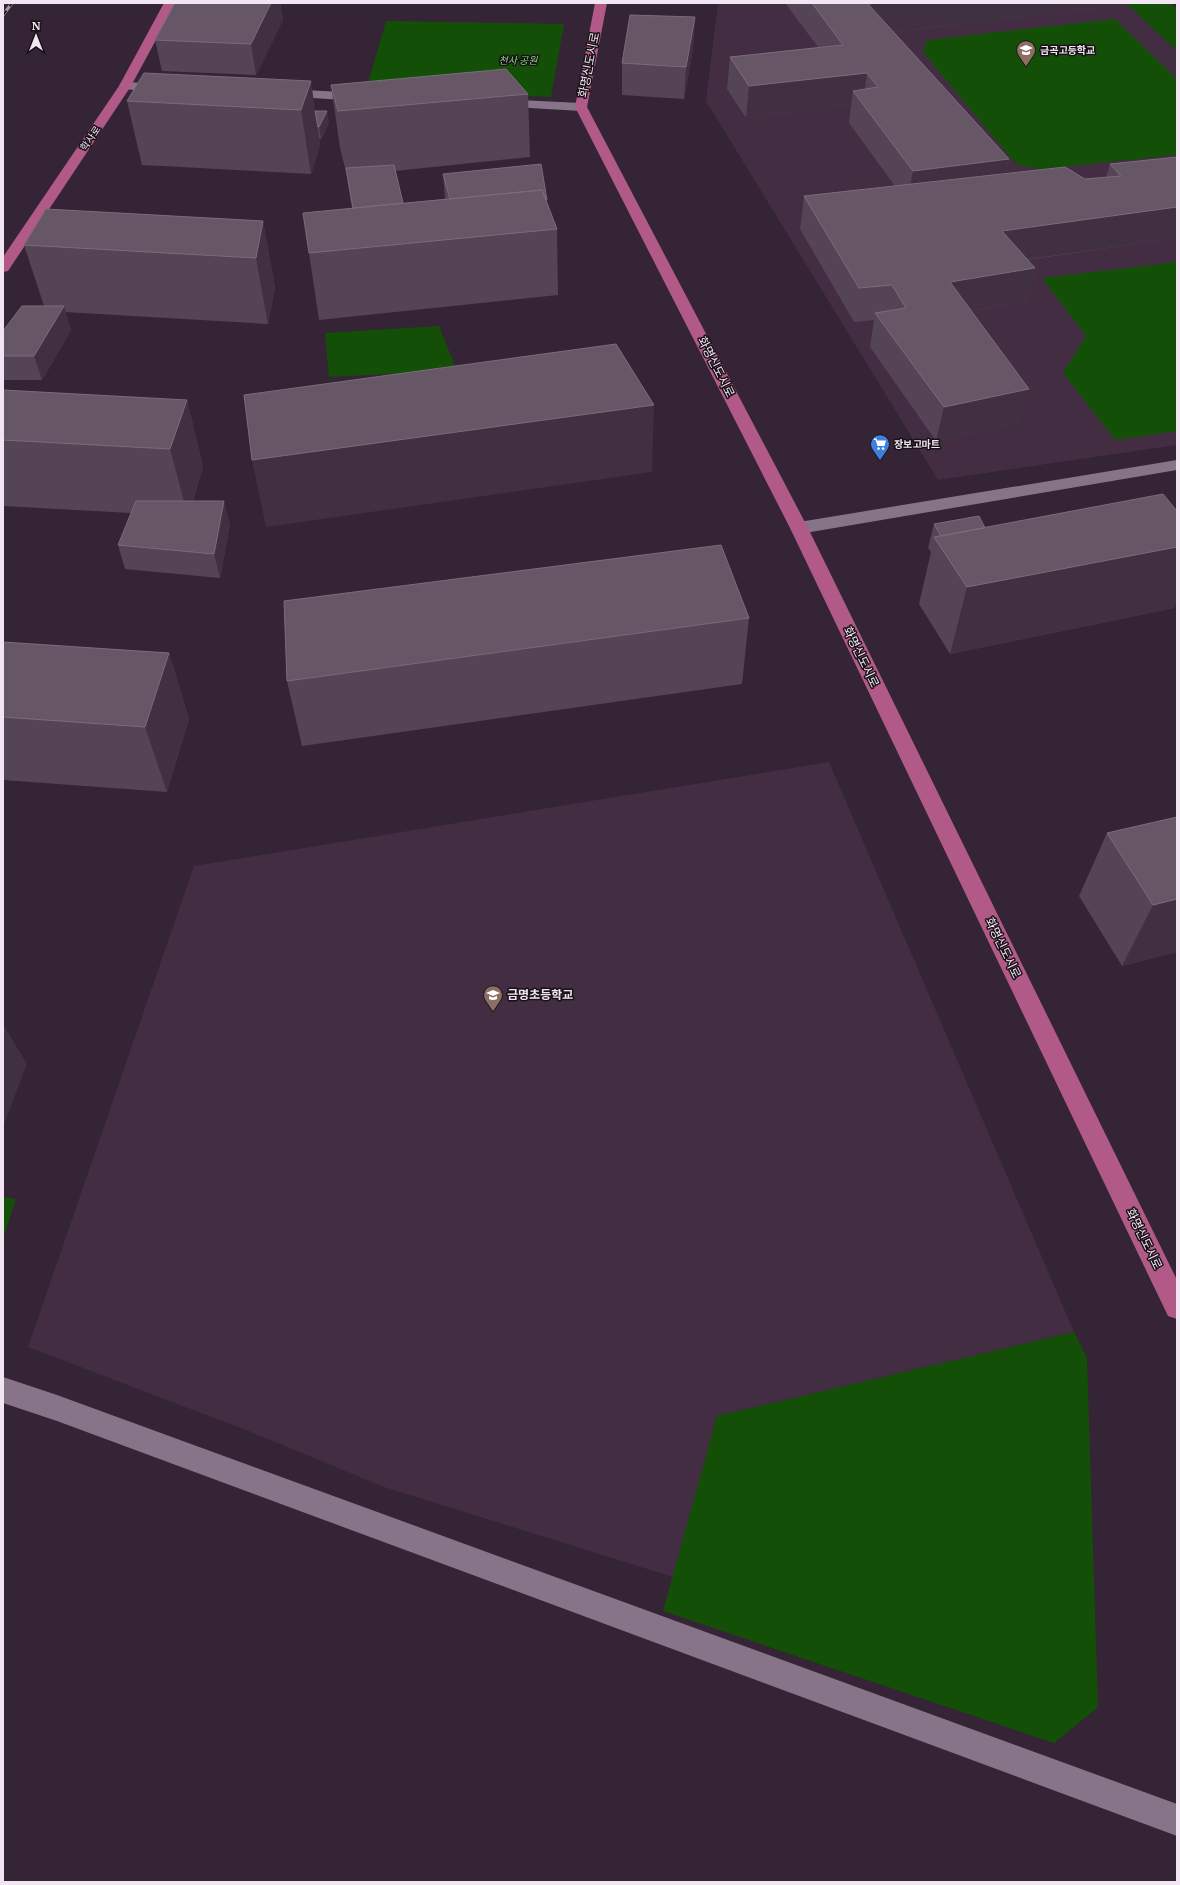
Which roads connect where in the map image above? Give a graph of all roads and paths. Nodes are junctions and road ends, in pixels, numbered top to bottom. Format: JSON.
{"nodes":[{"id":1,"x":170,"y":3,"type":"edge"},
{"id":2,"x":601,"y":3,"type":"edge"},
{"id":3,"x":125,"y":86,"type":"junction"},
{"id":4,"x":180,"y":89,"type":"edge"},
{"id":5,"x":266,"y":93,"type":"edge"},
{"id":6,"x":377,"y":98,"type":"edge"},
{"id":7,"x":487,"y":103,"type":"edge"},
{"id":8,"x":581,"y":107,"type":"junction"},
{"id":9,"x":3,"y":268,"type":"edge"},
{"id":10,"x":1177,"y":465,"type":"edge"},
{"id":11,"x":799,"y":528,"type":"junction"},
{"id":12,"x":1177,"y":1307,"type":"edge"},
{"id":13,"x":3,"y":1390,"type":"edge"},
{"id":14,"x":1177,"y":1820,"type":"edge"}],
"edges":[{"from":1,"to":3,"type":"main road","name":"학사로"},
{"from":2,"to":8,"type":"main road","name":"화명신도시로"},
{"from":3,"to":4,"type":"street"},
{"from":3,"to":9,"type":"main road","name":"학사로"},
{"from":5,"to":6,"type":"street"},
{"from":7,"to":8,"type":"street"},
{"from":8,"to":11,"type":"main road","name":"화명신도시로"},
{"from":10,"to":11,"type":"street"},
{"from":11,"to":12,"type":"main road","name":"화명신도시로"},
{"from":13,"to":14,"type":"street"}]}
